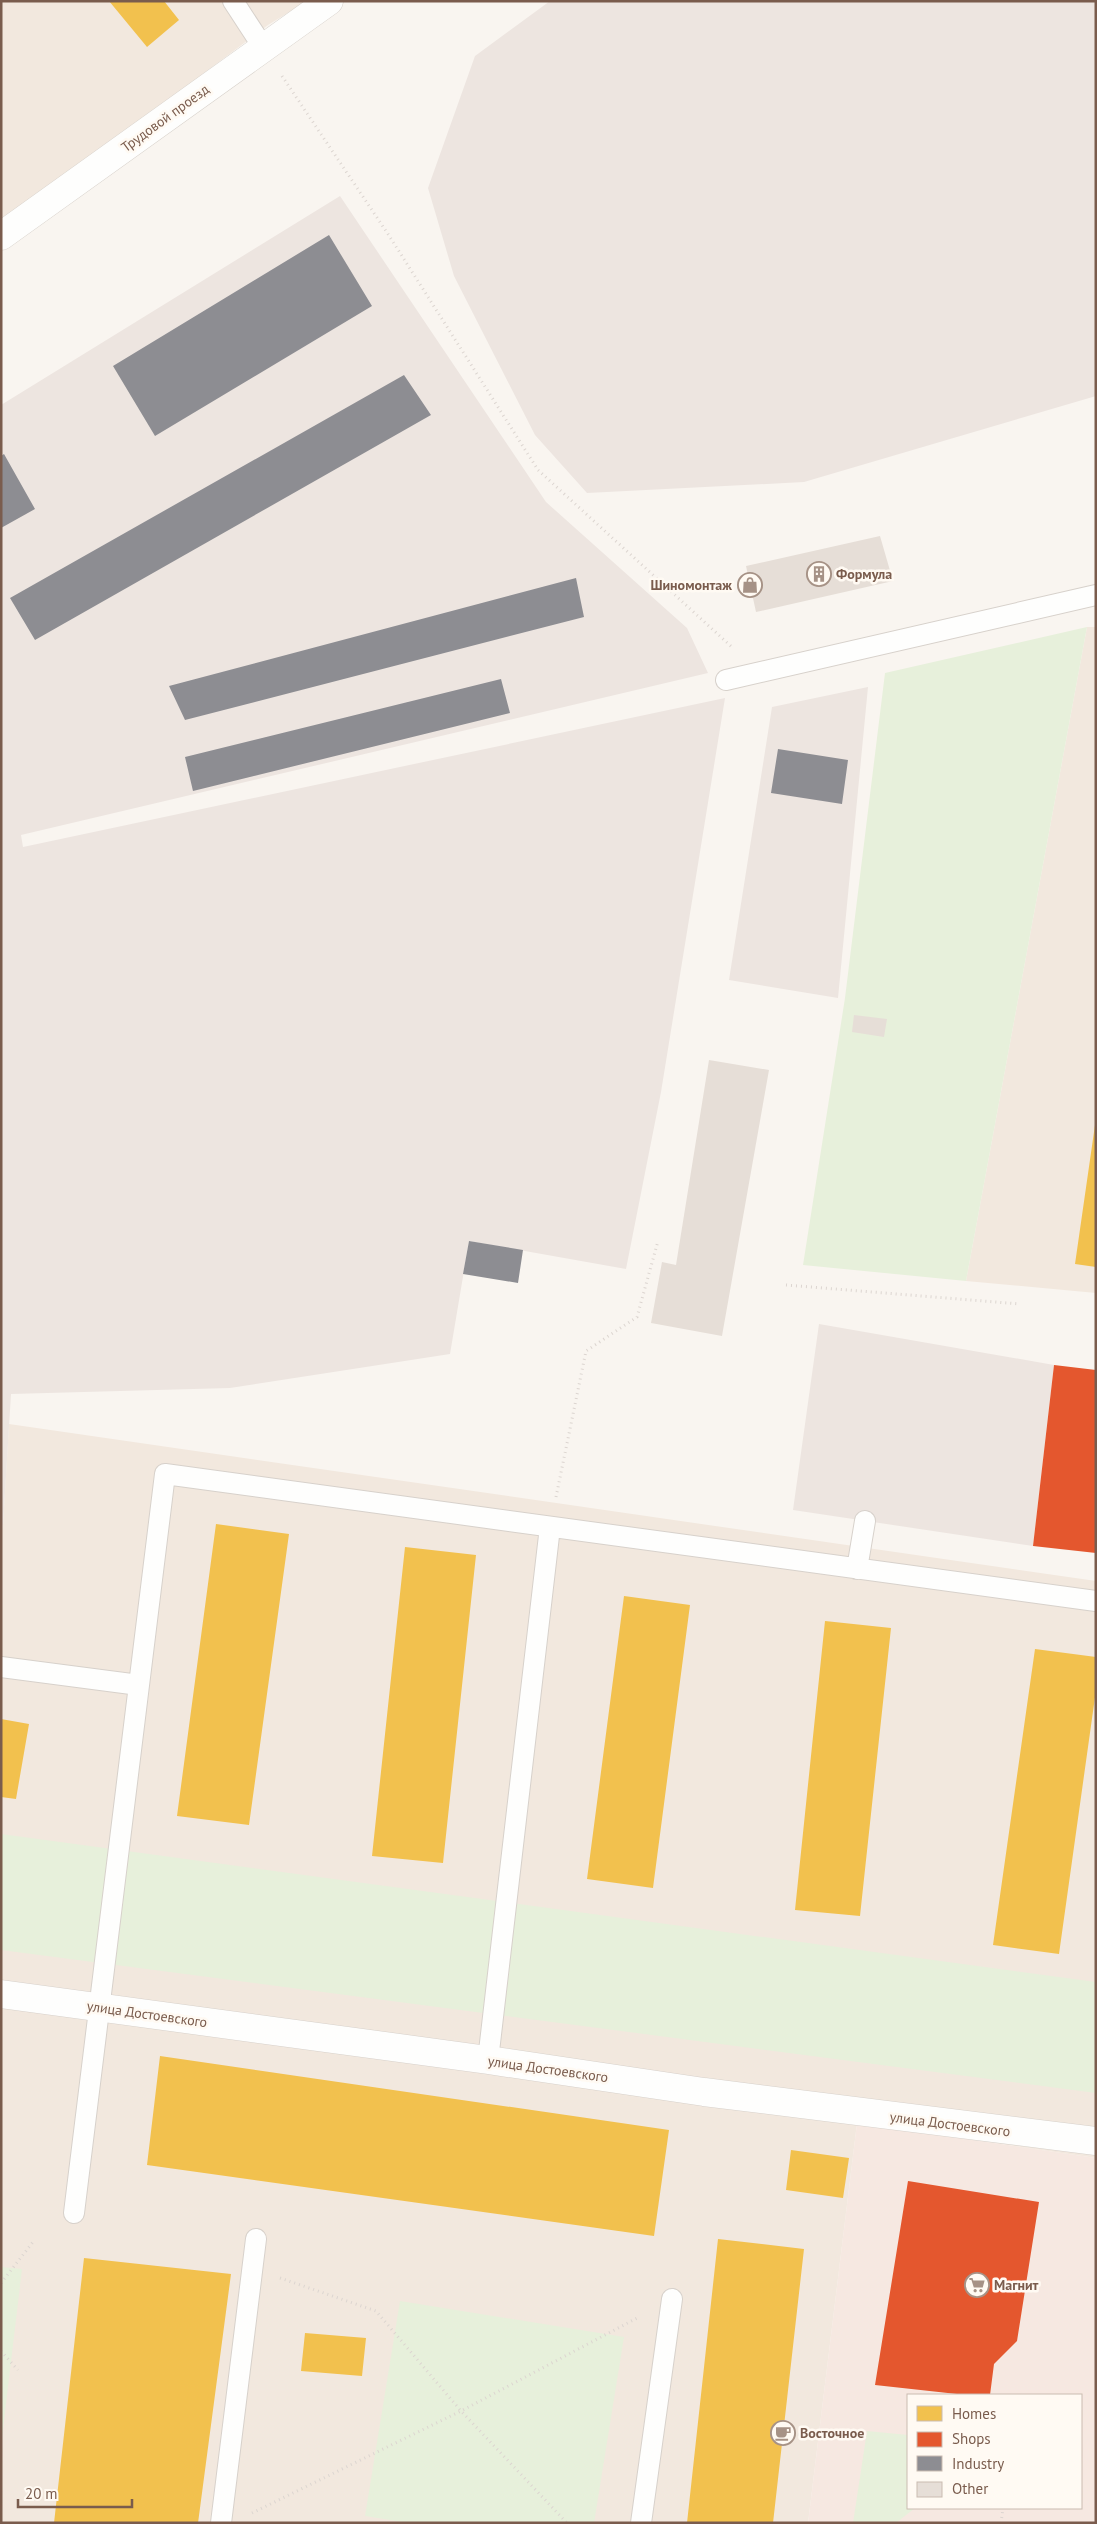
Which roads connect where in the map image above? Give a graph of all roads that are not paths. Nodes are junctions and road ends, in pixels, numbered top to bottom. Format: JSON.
{"nodes":[{"id":1,"x":233,"y":1,"type":"edge"},
{"id":2,"x":329,"y":1,"type":"edge"},
{"id":3,"x":263,"y":47,"type":"junction"},
{"id":4,"x":1,"y":236,"type":"edge"},
{"id":5,"x":1096,"y":595,"type":"edge"},
{"id":6,"x":726,"y":680,"type":"dead end"},
{"id":7,"x":864,"y":1521,"type":"dead end"},
{"id":8,"x":550,"y":1527,"type":"junction"},
{"id":9,"x":857,"y":1569,"type":"junction"},
{"id":10,"x":1096,"y":1601,"type":"edge"},
{"id":11,"x":1,"y":1667,"type":"edge"},
{"id":12,"x":140,"y":1685,"type":"junction"},
{"id":13,"x":1,"y":1994,"type":"edge"},
{"id":14,"x":100,"y":2008,"type":"junction"},
{"id":15,"x":488,"y":2060,"type":"junction"},
{"id":16,"x":1096,"y":2141,"type":"edge"},
{"id":17,"x":74,"y":2213,"type":"dead end"},
{"id":18,"x":256,"y":2239,"type":"dead end"},
{"id":19,"x":672,"y":2299,"type":"road end"},
{"id":20,"x":221,"y":2523,"type":"edge"},
{"id":21,"x":641,"y":2523,"type":"edge"}],
"edges":[{"from":1,"to":3,"type":"lane"},
{"from":2,"to":3,"type":"street","name":"Трудовой проезд"},
{"from":3,"to":4,"type":"street","name":"Трудовой проезд"},
{"from":5,"to":6,"type":"lane"},
{"from":7,"to":9,"type":"lane"},
{"from":8,"to":9,"type":"lane"},
{"from":8,"to":12,"type":"lane"},
{"from":8,"to":15,"type":"lane"},
{"from":9,"to":10,"type":"lane"},
{"from":11,"to":12,"type":"lane"},
{"from":12,"to":14,"type":"lane"},
{"from":13,"to":14,"type":"street","name":"улица Достоевского"},
{"from":14,"to":15,"type":"street","name":"улица Достоевского"},
{"from":14,"to":17,"type":"lane"},
{"from":15,"to":16,"type":"street","name":"улица Достоевского"},
{"from":18,"to":20,"type":"lane"},
{"from":19,"to":21,"type":"lane"}]}
